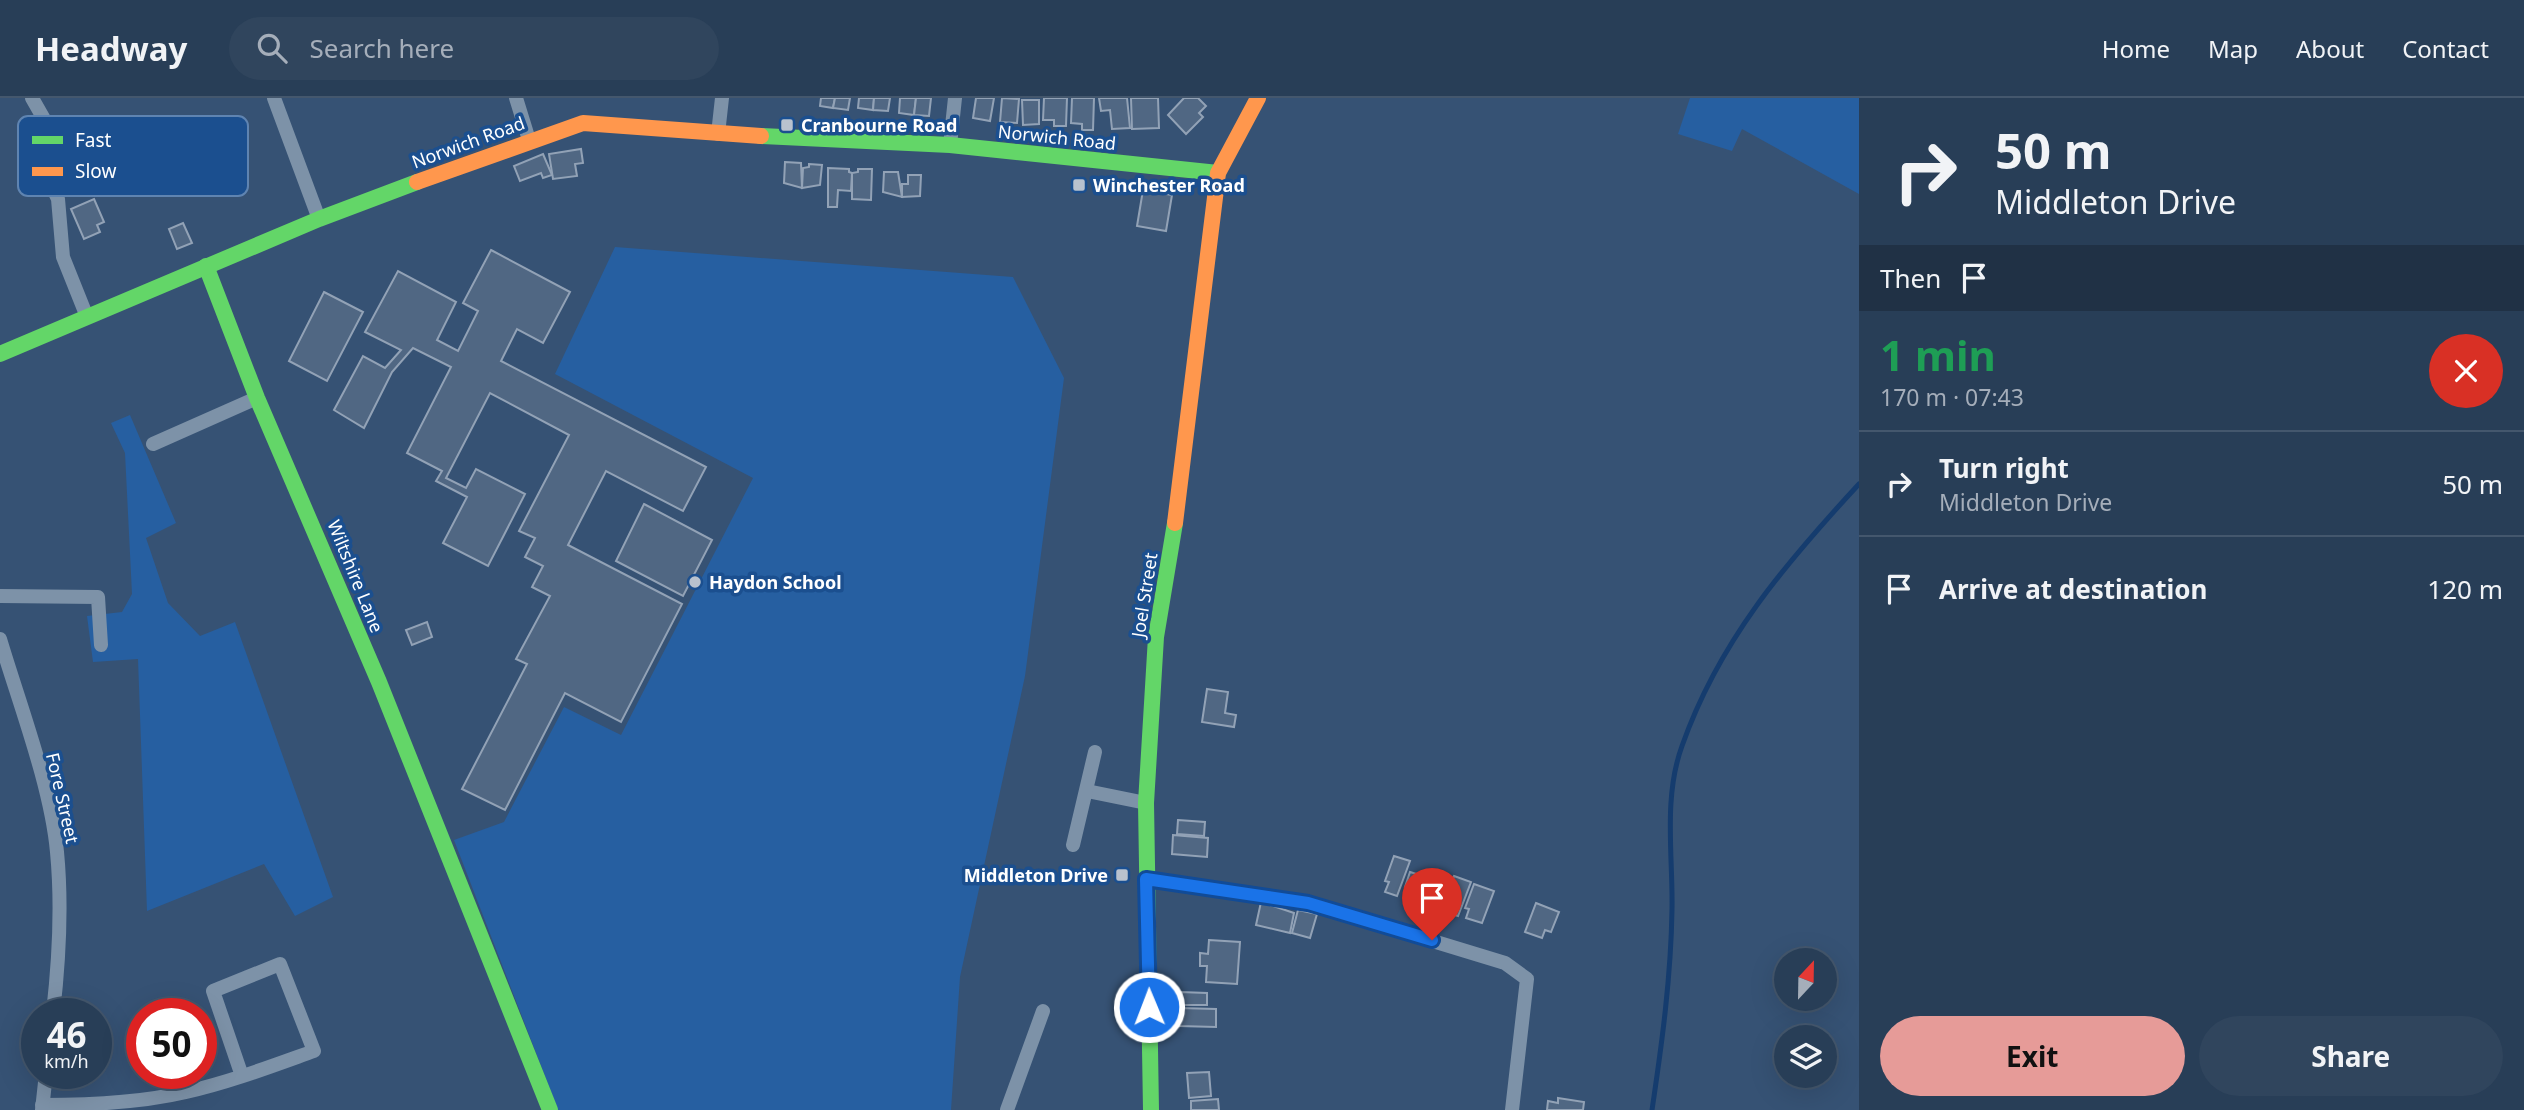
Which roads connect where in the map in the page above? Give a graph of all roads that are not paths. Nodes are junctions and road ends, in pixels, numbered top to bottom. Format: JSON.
{"nodes":[{"id":1,"x":32,"y":98,"type":"edge"},
{"id":2,"x":274,"y":98,"type":"edge"},
{"id":3,"x":516,"y":98,"type":"edge"},
{"id":4,"x":722,"y":98,"type":"edge"},
{"id":5,"x":955,"y":98,"type":"edge"},
{"id":6,"x":1258,"y":98,"type":"edge"},
{"id":7,"x":42,"y":116,"type":"edge"},
{"id":8,"x":718,"y":134,"type":"junction"},
{"id":9,"x":529,"y":140,"type":"junction"},
{"id":10,"x":950,"y":145,"type":"junction"},
{"id":11,"x":1218,"y":173,"type":"junction"},
{"id":12,"x":57,"y":196,"type":"edge"},
{"id":13,"x":319,"y":219,"type":"junction"},
{"id":14,"x":206,"y":266,"type":"junction"},
{"id":15,"x":87,"y":317,"type":"junction"},
{"id":16,"x":0,"y":354,"type":"edge"},
{"id":17,"x":257,"y":398,"type":"junction"},
{"id":18,"x":153,"y":444,"type":"dead end"},
{"id":19,"x":0,"y":596,"type":"edge"},
{"id":20,"x":0,"y":639,"type":"edge"},
{"id":21,"x":101,"y":645,"type":"dead end"},
{"id":22,"x":1095,"y":752,"type":"dead end"},
{"id":23,"x":1087,"y":791,"type":"junction"},
{"id":24,"x":1146,"y":803,"type":"junction"},
{"id":25,"x":1073,"y":845,"type":"dead end"},
{"id":26,"x":1146,"y":879,"type":"junction"},
{"id":27,"x":54,"y":998,"type":"edge"},
{"id":28,"x":1043,"y":1011,"type":"dead end"},
{"id":29,"x":243,"y":1076,"type":"junction"},
{"id":30,"x":44,"y":1089,"type":"edge"},
{"id":31,"x":42,"y":1108,"type":"edge"},
{"id":32,"x":550,"y":1110,"type":"edge"},
{"id":33,"x":1007,"y":1110,"type":"edge"},
{"id":34,"x":1151,"y":1110,"type":"edge"},
{"id":35,"x":1511,"y":1110,"type":"edge"}],
"edges":[{"from":1,"to":7,"type":"street"},
{"from":2,"to":13,"type":"street"},
{"from":3,"to":9,"type":"street"},
{"from":4,"to":8,"type":"street"},
{"from":5,"to":10,"type":"street"},
{"from":6,"to":11,"type":"street","name":"Joel Street"},
{"from":8,"to":9,"type":"street","name":"Norwich Road"},
{"from":8,"to":10,"type":"street","name":"Norwich Road"},
{"from":9,"to":13,"type":"street","name":"Norwich Road"},
{"from":10,"to":11,"type":"street","name":"Norwich Road"},
{"from":11,"to":24,"type":"street","name":"Joel Street"},
{"from":12,"to":15,"type":"street"},
{"from":13,"to":14,"type":"street","name":"Norwich Road"},
{"from":14,"to":15,"type":"street"},
{"from":14,"to":17,"type":"street","name":"Wiltshire Lane"},
{"from":15,"to":16,"type":"street"},
{"from":17,"to":18,"type":"street"},
{"from":17,"to":32,"type":"street","name":"Wiltshire Lane"},
{"from":19,"to":21,"type":"street"},
{"from":20,"to":27,"type":"street","name":"Fore Street"},
{"from":22,"to":23,"type":"street"},
{"from":23,"to":24,"type":"street"},
{"from":23,"to":25,"type":"street"},
{"from":24,"to":26,"type":"street","name":"Joel Street"},
{"from":26,"to":34,"type":"street","name":"Joel Street"},
{"from":26,"to":35,"type":"street"},
{"from":28,"to":33,"type":"street"},
{"from":29,"to":29,"type":"street"},
{"from":29,"to":31,"type":"street"},
{"from":30,"to":31,"type":"street"}]}
